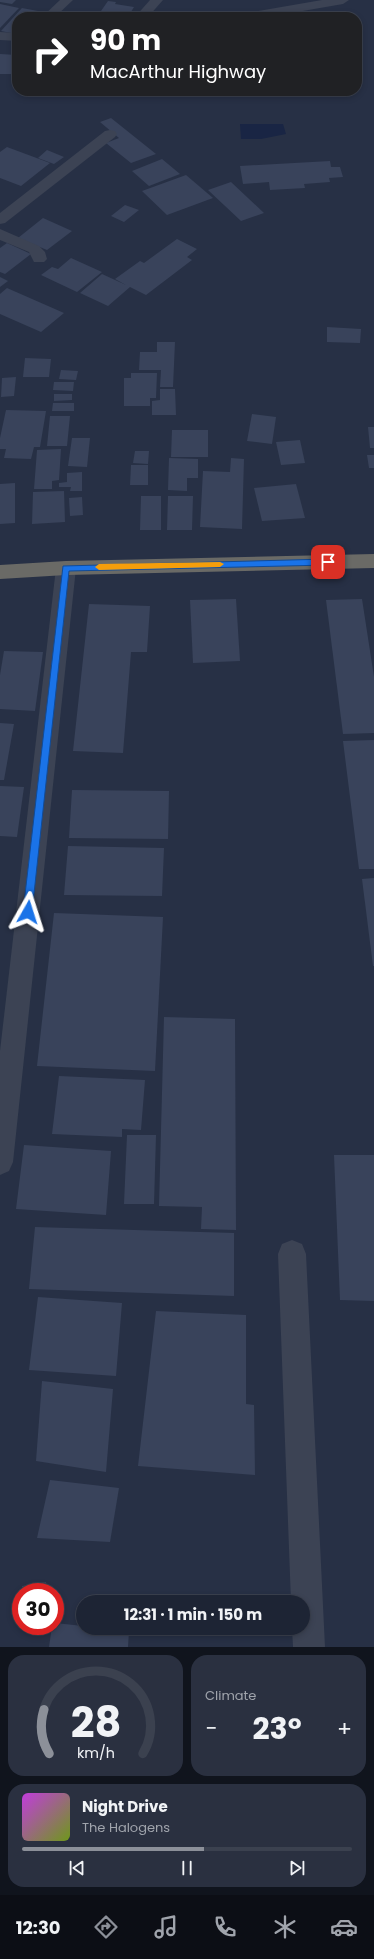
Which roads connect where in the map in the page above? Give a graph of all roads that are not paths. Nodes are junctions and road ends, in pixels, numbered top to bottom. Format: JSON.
{"nodes":[{"id":1,"x":67,"y":0,"type":"edge"},
{"id":2,"x":157,"y":0,"type":"edge"},
{"id":3,"x":335,"y":1,"type":"edge"},
{"id":4,"x":54,"y":12,"type":"edge"},
{"id":5,"x":146,"y":12,"type":"edge"},
{"id":6,"x":274,"y":12,"type":"edge"},
{"id":7,"x":0,"y":36,"type":"edge"},
{"id":8,"x":12,"y":37,"type":"edge"},
{"id":9,"x":110,"y":134,"type":"dead end"},
{"id":10,"x":0,"y":220,"type":"edge"},
{"id":11,"x":0,"y":234,"type":"edge"},
{"id":12,"x":39,"y":259,"type":"dead end"},
{"id":13,"x":374,"y":561,"type":"edge"},
{"id":14,"x":66,"y":568,"type":"junction"},
{"id":15,"x":0,"y":572,"type":"edge"},
{"id":16,"x":0,"y":1162,"type":"edge"},
{"id":17,"x":292,"y":1254,"type":"dead end"},
{"id":18,"x":309,"y":1647,"type":"edge"}],
"edges":[{"from":1,"to":4,"type":"street"},
{"from":2,"to":5,"type":"street"},
{"from":3,"to":6,"type":"street"},
{"from":7,"to":8,"type":"street"},
{"from":9,"to":10,"type":"street"},
{"from":11,"to":12,"type":"street"},
{"from":13,"to":14,"type":"highway"},
{"from":14,"to":15,"type":"highway"},
{"from":14,"to":16,"type":"street"},
{"from":17,"to":18,"type":"street"}]}
